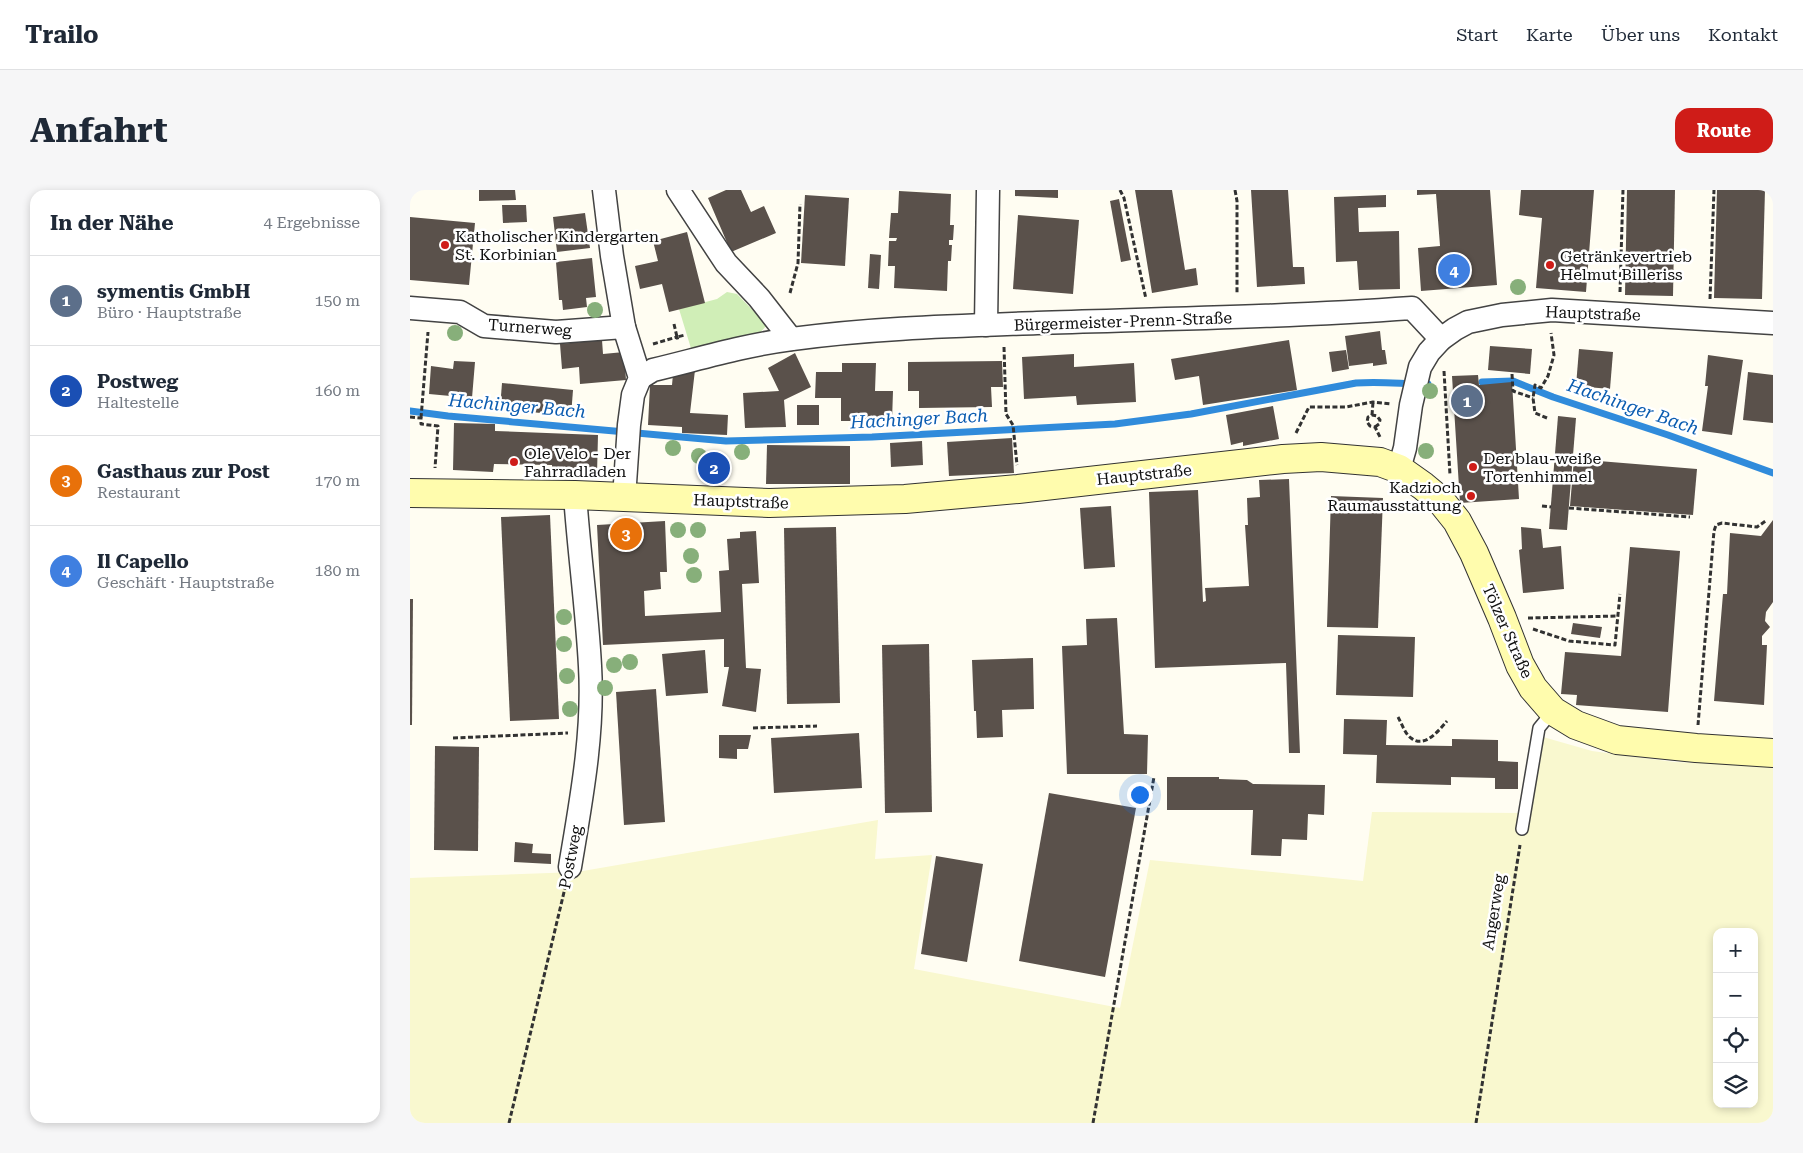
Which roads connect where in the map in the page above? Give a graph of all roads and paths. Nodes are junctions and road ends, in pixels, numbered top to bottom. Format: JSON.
{"nodes":[{"id":1,"x":604,"y":190,"type":"edge"},
{"id":2,"x":678,"y":190,"type":"edge"},
{"id":3,"x":988,"y":190,"type":"edge"},
{"id":4,"x":1120,"y":190,"type":"edge"},
{"id":5,"x":1235,"y":190,"type":"edge"},
{"id":6,"x":1622,"y":190,"type":"edge"},
{"id":7,"x":1714,"y":190,"type":"edge"},
{"id":8,"x":800,"y":204,"type":"dead end"},
{"id":9,"x":790,"y":293,"type":"dead end"},
{"id":10,"x":1146,"y":300,"type":"dead end"},
{"id":11,"x":1237,"y":300,"type":"dead end"},
{"id":12,"x":420,"y":309,"type":"edge"},
{"id":13,"x":1552,"y":310,"type":"junction"},
{"id":14,"x":1620,"y":314,"type":"junction"},
{"id":15,"x":1710,"y":319,"type":"junction"},
{"id":16,"x":1773,"y":323,"type":"edge"},
{"id":17,"x":674,"y":324,"type":"dead end"},
{"id":18,"x":986,"y":325,"type":"junction"},
{"id":19,"x":624,"y":327,"type":"junction"},
{"id":20,"x":685,"y":335,"type":"dead end"},
{"id":21,"x":791,"y":339,"type":"junction"},
{"id":22,"x":1441,"y":339,"type":"junction"},
{"id":23,"x":1004,"y":346,"type":"dead end"},
{"id":24,"x":1512,"y":374,"type":"dead end"},
{"id":25,"x":640,"y":378,"type":"junction"},
{"id":26,"x":1415,"y":387,"type":"junction"},
{"id":27,"x":1533,"y":398,"type":"junction"},
{"id":28,"x":1373,"y":402,"type":"junction"},
{"id":29,"x":1372,"y":415,"type":"dead end"},
{"id":30,"x":410,"y":417,"type":"edge"},
{"id":31,"x":421,"y":417,"type":"junction"},
{"id":32,"x":1547,"y":418,"type":"dead end"},
{"id":33,"x":1283,"y":459,"type":"junction"},
{"id":34,"x":1017,"y":469,"type":"dead end"},
{"id":35,"x":1399,"y":469,"type":"junction"},
{"id":36,"x":421,"y":493,"type":"edge"},
{"id":37,"x":575,"y":496,"type":"junction"},
{"id":38,"x":624,"y":498,"type":"junction"},
{"id":39,"x":1441,"y":500,"type":"junction"},
{"id":40,"x":1542,"y":506,"type":"dead end"},
{"id":41,"x":1551,"y":507,"type":"dead end"},
{"id":42,"x":1569,"y":508,"type":"dead end"},
{"id":43,"x":1690,"y":517,"type":"dead end"},
{"id":44,"x":1766,"y":520,"type":"dead end"},
{"id":45,"x":1620,"y":594,"type":"dead end"},
{"id":46,"x":1618,"y":616,"type":"junction"},
{"id":47,"x":1502,"y":618,"type":"junction"},
{"id":48,"x":1553,"y":711,"type":"junction"},
{"id":49,"x":1398,"y":717,"type":"dead end"},
{"id":50,"x":1447,"y":721,"type":"dead end"},
{"id":51,"x":818,"y":726,"type":"dead end"},
{"id":52,"x":753,"y":728,"type":"dead end"},
{"id":53,"x":588,"y":732,"type":"junction"},
{"id":54,"x":452,"y":738,"type":"dead end"},
{"id":55,"x":1696,"y":748,"type":"junction"},
{"id":56,"x":1773,"y":753,"type":"edge"},
{"id":57,"x":1154,"y":777,"type":"dead end"},
{"id":58,"x":1522,"y":829,"type":"joint"},
{"id":59,"x":570,"y":866,"type":"joint"},
{"id":60,"x":509,"y":1123,"type":"edge"},
{"id":61,"x":1093,"y":1123,"type":"edge"},
{"id":62,"x":1476,"y":1123,"type":"edge"}],
"edges":[{"from":1,"to":19,"type":"street"},
{"from":2,"to":21,"type":"street"},
{"from":3,"to":18,"type":"street"},
{"from":4,"to":10,"type":"path"},
{"from":5,"to":11,"type":"path"},
{"from":6,"to":14,"type":"path"},
{"from":7,"to":15,"type":"path"},
{"from":8,"to":9,"type":"path"},
{"from":12,"to":19,"type":"street","name":"Turnerweg"},
{"from":12,"to":31,"type":"path"},
{"from":13,"to":14,"type":"street","name":"Hauptstraße"},
{"from":13,"to":22,"type":"street","name":"Hauptstraße"},
{"from":13,"to":27,"type":"path"},
{"from":14,"to":15,"type":"street","name":"Hauptstraße"},
{"from":15,"to":16,"type":"street","name":"Hauptstraße"},
{"from":17,"to":20,"type":"path"},
{"from":18,"to":21,"type":"street","name":"Bürgermeister-Prenn-Straße"},
{"from":18,"to":22,"type":"street","name":"Bürgermeister-Prenn-Straße"},
{"from":19,"to":25,"type":"street"},
{"from":21,"to":25,"type":"street","name":"Bürgermeister-Prenn-Straße"},
{"from":22,"to":26,"type":"street","name":"Hauptstraße"},
{"from":22,"to":39,"type":"path"},
{"from":23,"to":34,"type":"path"},
{"from":24,"to":27,"type":"path"},
{"from":25,"to":38,"type":"street"},
{"from":26,"to":28,"type":"path"},
{"from":26,"to":35,"type":"street","name":"Hauptstraße"},
{"from":27,"to":32,"type":"path"},
{"from":28,"to":29,"type":"path"},
{"from":28,"to":33,"type":"path"},
{"from":30,"to":31,"type":"path"},
{"from":31,"to":36,"type":"path"},
{"from":33,"to":35,"type":"main road","name":"Hauptstraße"},
{"from":33,"to":38,"type":"main road","name":"Hauptstraße"},
{"from":35,"to":39,"type":"main road","name":"Tölzer Straße"},
{"from":36,"to":37,"type":"main road","name":"Hauptstraße"},
{"from":37,"to":38,"type":"main road","name":"Hauptstraße"},
{"from":37,"to":53,"type":"street","name":"Postweg"},
{"from":39,"to":47,"type":"main road","name":"Tölzer Straße"},
{"from":40,"to":41,"type":"path"},
{"from":42,"to":43,"type":"path"},
{"from":44,"to":55,"type":"path"},
{"from":45,"to":46,"type":"path"},
{"from":46,"to":47,"type":"path"},
{"from":46,"to":47,"type":"path"},
{"from":47,"to":48,"type":"main road","name":"Tölzer Straße"},
{"from":48,"to":55,"type":"main road","name":"Tölzer Straße"},
{"from":48,"to":58,"type":"lane"},
{"from":49,"to":50,"type":"path"},
{"from":51,"to":52,"type":"path"},
{"from":53,"to":54,"type":"path"},
{"from":53,"to":59,"type":"street","name":"Postweg"},
{"from":55,"to":56,"type":"main road","name":"Tölzer Straße"},
{"from":57,"to":61,"type":"path"},
{"from":58,"to":62,"type":"path","name":"Angerweg"},
{"from":59,"to":60,"type":"path","name":"Postweg"}]}
